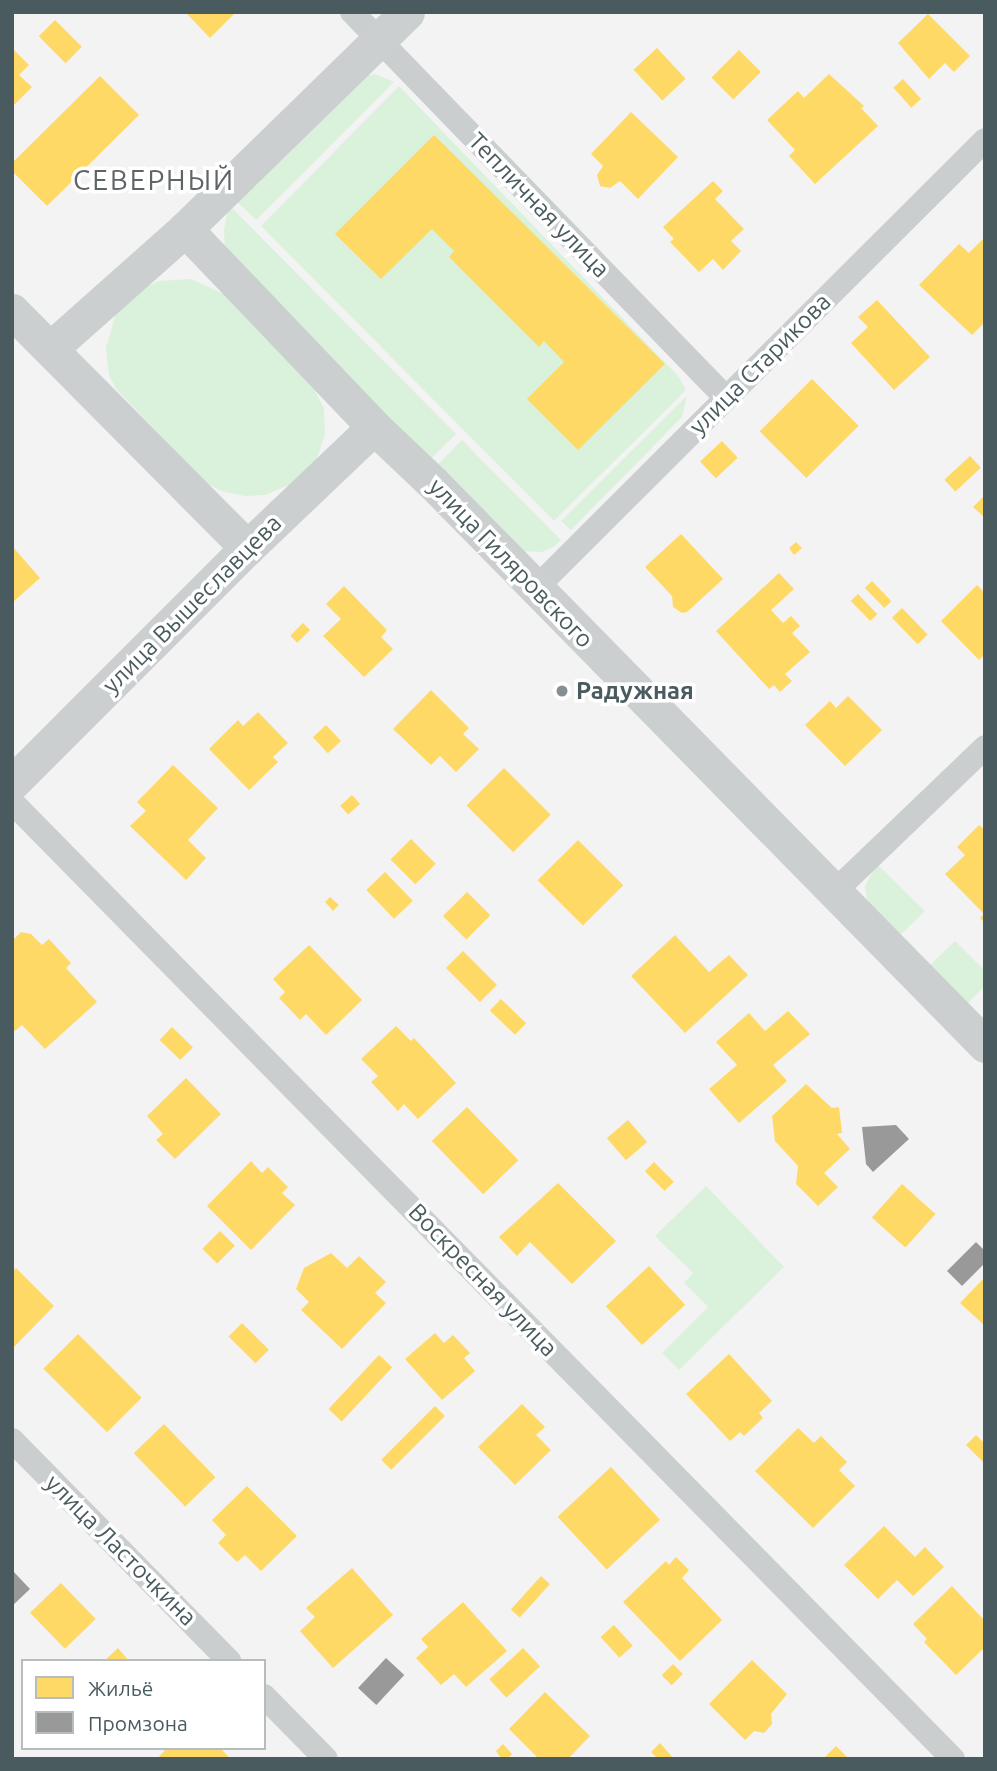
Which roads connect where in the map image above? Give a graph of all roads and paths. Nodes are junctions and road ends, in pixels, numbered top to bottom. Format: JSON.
{"nodes":[{"id":1,"x":352,"y":12,"type":"edge"},
{"id":2,"x":407,"y":12,"type":"edge"},
{"id":3,"x":380,"y":38,"type":"junction"},
{"id":4,"x":985,"y":140,"type":"edge"},
{"id":5,"x":185,"y":229,"type":"junction"},
{"id":6,"x":12,"y":311,"type":"edge"},
{"id":7,"x":50,"y":349,"type":"junction"},
{"id":8,"x":726,"y":398,"type":"junction"},
{"id":9,"x":373,"y":427,"type":"junction"},
{"id":10,"x":247,"y":548,"type":"junction"},
{"id":11,"x":536,"y":588,"type":"junction"},
{"id":12,"x":985,"y":747,"type":"edge"},
{"id":13,"x":12,"y":783,"type":"edge"},
{"id":14,"x":12,"y":802,"type":"edge"},
{"id":15,"x":834,"y":892,"type":"junction"},
{"id":16,"x":985,"y":1045,"type":"edge"},
{"id":17,"x":12,"y":1440,"type":"edge"},
{"id":18,"x":227,"y":1659,"type":"edge"},
{"id":19,"x":266,"y":1698,"type":"edge"},
{"id":20,"x":326,"y":1759,"type":"edge"},
{"id":21,"x":953,"y":1759,"type":"edge"}],
"edges":[{"from":1,"to":3,"type":"street","name":"Тепличная улица"},
{"from":2,"to":3,"type":"street"},
{"from":3,"to":5,"type":"street"},
{"from":3,"to":8,"type":"street","name":"Тепличная улица"},
{"from":4,"to":8,"type":"street","name":"улица Старикова"},
{"from":5,"to":7,"type":"street"},
{"from":5,"to":9,"type":"street","name":"улица Гиляровского"},
{"from":6,"to":7,"type":"street"},
{"from":7,"to":10,"type":"street"},
{"from":8,"to":11,"type":"street","name":"улица Старикова"},
{"from":9,"to":10,"type":"street","name":"улица Вышеславцева"},
{"from":9,"to":11,"type":"street","name":"улица Гиляровского"},
{"from":10,"to":13,"type":"street","name":"улица Вышеславцева"},
{"from":11,"to":15,"type":"street","name":"улица Гиляровского"},
{"from":12,"to":15,"type":"street"},
{"from":14,"to":21,"type":"street","name":"Воскресная улица"},
{"from":15,"to":16,"type":"street","name":"улица Гиляровского"},
{"from":17,"to":18,"type":"street","name":"улица Ласточкина"},
{"from":19,"to":20,"type":"street"}]}
